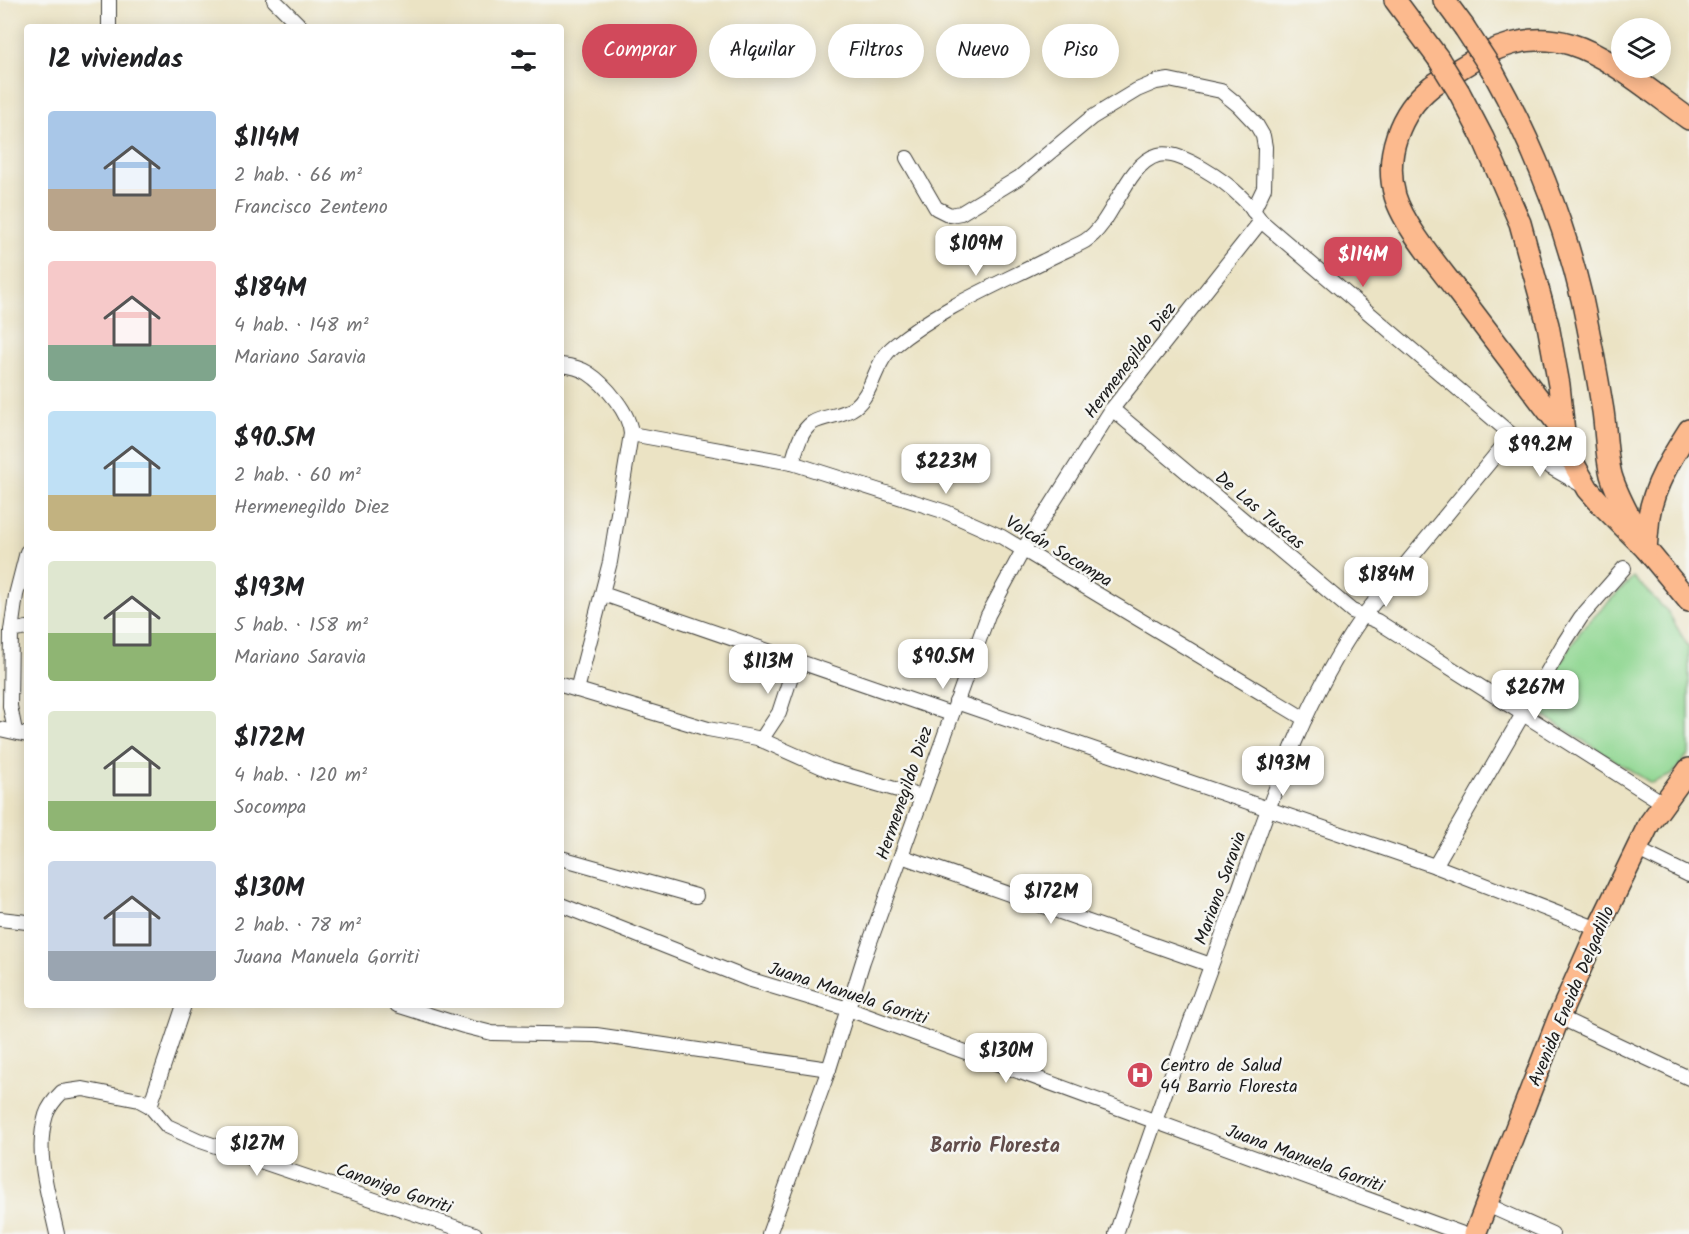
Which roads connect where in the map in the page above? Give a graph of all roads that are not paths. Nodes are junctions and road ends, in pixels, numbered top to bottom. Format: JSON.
{"nodes":[{"id":1,"x":109,"y":0,"type":"edge"},
{"id":2,"x":274,"y":0,"type":"edge"},
{"id":3,"x":1395,"y":0,"type":"edge"},
{"id":4,"x":1444,"y":0,"type":"edge"},
{"id":5,"x":109,"y":24,"type":"edge"},
{"id":6,"x":298,"y":24,"type":"edge"},
{"id":7,"x":1689,"y":119,"type":"edge"},
{"id":8,"x":907,"y":158,"type":"dead end"},
{"id":9,"x":1257,"y":216,"type":"junction"},
{"id":10,"x":564,"y":366,"type":"edge"},
{"id":11,"x":1112,"y":409,"type":"junction"},
{"id":12,"x":1689,"y":430,"type":"edge"},
{"id":13,"x":1564,"y":432,"type":"junction"},
{"id":14,"x":631,"y":434,"type":"junction"},
{"id":15,"x":1512,"y":435,"type":"junction"},
{"id":16,"x":792,"y":463,"type":"junction"},
{"id":17,"x":1588,"y":489,"type":"junction"},
{"id":18,"x":1646,"y":549,"type":"junction"},
{"id":19,"x":1023,"y":550,"type":"junction"},
{"id":20,"x":24,"y":564,"type":"edge"},
{"id":21,"x":1624,"y":568,"type":"dead end"},
{"id":22,"x":603,"y":594,"type":"junction"},
{"id":23,"x":1689,"y":601,"type":"edge"},
{"id":24,"x":1363,"y":616,"type":"junction"},
{"id":25,"x":24,"y":629,"type":"edge"},
{"id":26,"x":11,"y":631,"type":"junction"},
{"id":27,"x":796,"y":661,"type":"junction"},
{"id":28,"x":564,"y":686,"type":"edge"},
{"id":29,"x":577,"y":690,"type":"junction"},
{"id":30,"x":953,"y":708,"type":"junction"},
{"id":31,"x":1522,"y":712,"type":"junction"},
{"id":32,"x":1305,"y":719,"type":"junction"},
{"id":33,"x":0,"y":729,"type":"edge"},
{"id":34,"x":21,"y":733,"type":"edge"},
{"id":35,"x":761,"y":740,"type":"junction"},
{"id":36,"x":1689,"y":770,"type":"edge"},
{"id":37,"x":922,"y":797,"type":"junction"},
{"id":38,"x":1663,"y":803,"type":"junction"},
{"id":39,"x":1268,"y":809,"type":"junction"},
{"id":40,"x":1636,"y":849,"type":"junction"},
{"id":41,"x":901,"y":856,"type":"junction"},
{"id":42,"x":564,"y":859,"type":"edge"},
{"id":43,"x":1435,"y":866,"type":"junction"},
{"id":44,"x":1689,"y":874,"type":"edge"},
{"id":45,"x":696,"y":896,"type":"dead end"},
{"id":46,"x":564,"y":906,"type":"edge"},
{"id":47,"x":0,"y":919,"type":"edge"},
{"id":48,"x":24,"y":922,"type":"edge"},
{"id":49,"x":1598,"y":929,"type":"junction"},
{"id":50,"x":1211,"y":965,"type":"junction"},
{"id":51,"x":183,"y":1008,"type":"edge"},
{"id":52,"x":407,"y":1008,"type":"edge"},
{"id":53,"x":848,"y":1009,"type":"junction"},
{"id":54,"x":1559,"y":1017,"type":"junction"},
{"id":55,"x":829,"y":1069,"type":"junction"},
{"id":56,"x":1689,"y":1078,"type":"edge"},
{"id":57,"x":150,"y":1106,"type":"junction"},
{"id":58,"x":1154,"y":1122,"type":"junction"},
{"id":59,"x":1485,"y":1204,"type":"junction"},
{"id":60,"x":57,"y":1234,"type":"edge"},
{"id":61,"x":475,"y":1234,"type":"edge"},
{"id":62,"x":769,"y":1234,"type":"edge"},
{"id":63,"x":1116,"y":1234,"type":"edge"},
{"id":64,"x":1463,"y":1234,"type":"edge"},
{"id":65,"x":1474,"y":1234,"type":"edge"},
{"id":66,"x":1552,"y":1234,"type":"edge"}],
"edges":[{"from":1,"to":5,"type":"street"},
{"from":2,"to":6,"type":"street"},
{"from":3,"to":13,"type":"main road","bridge":true},
{"from":4,"to":18,"type":"main road","bridge":true},
{"from":7,"to":13,"type":"main road"},
{"from":8,"to":9,"type":"street","name":"Hermenegildo Diez"},
{"from":9,"to":11,"type":"street","name":"Hermenegildo Diez"},
{"from":9,"to":15,"type":"street"},
{"from":9,"to":16,"type":"street"},
{"from":10,"to":14,"type":"street"},
{"from":11,"to":19,"type":"street","name":"Hermenegildo Diez"},
{"from":11,"to":24,"type":"street","name":"De Las Tuscas"},
{"from":12,"to":18,"type":"main road"},
{"from":13,"to":17,"type":"main road"},
{"from":14,"to":16,"type":"street","name":"Volcán Socompa"},
{"from":14,"to":22,"type":"street"},
{"from":15,"to":17,"type":"street"},
{"from":15,"to":24,"type":"street","name":"Mariano Saravia"},
{"from":16,"to":19,"type":"street","name":"Volcán Socompa"},
{"from":17,"to":18,"type":"main road"},
{"from":18,"to":23,"type":"main road"},
{"from":19,"to":30,"type":"street","name":"Hermenegildo Diez"},
{"from":19,"to":32,"type":"street","name":"Volcán Socompa"},
{"from":20,"to":26,"type":"street"},
{"from":21,"to":31,"type":"street"},
{"from":22,"to":27,"type":"street"},
{"from":22,"to":29,"type":"street"},
{"from":24,"to":31,"type":"street","name":"De Las Tuscas"},
{"from":24,"to":32,"type":"street","name":"Mariano Saravia"},
{"from":25,"to":26,"type":"street"},
{"from":26,"to":34,"type":"street"},
{"from":27,"to":30,"type":"street"},
{"from":27,"to":35,"type":"street"},
{"from":28,"to":29,"type":"street"},
{"from":29,"to":35,"type":"street"},
{"from":30,"to":37,"type":"street","name":"Hermenegildo Diez"},
{"from":30,"to":39,"type":"street"},
{"from":31,"to":38,"type":"street","name":"De Las Tuscas"},
{"from":31,"to":43,"type":"street"},
{"from":32,"to":39,"type":"street","name":"Mariano Saravia"},
{"from":33,"to":34,"type":"street"},
{"from":35,"to":37,"type":"street"},
{"from":36,"to":38,"type":"main road","name":"Avenida Eneida Delgadillo"},
{"from":37,"to":41,"type":"street","name":"Hermenegildo Diez"},
{"from":38,"to":40,"type":"main road","name":"Avenida Eneida Delgadillo"},
{"from":39,"to":43,"type":"street"},
{"from":39,"to":50,"type":"street","name":"Mariano Saravia"},
{"from":40,"to":44,"type":"street"},
{"from":40,"to":49,"type":"main road","name":"Avenida Eneida Delgadillo"},
{"from":41,"to":50,"type":"street"},
{"from":41,"to":53,"type":"street","name":"Hermenegildo Diez"},
{"from":42,"to":45,"type":"street"},
{"from":43,"to":49,"type":"street"},
{"from":46,"to":53,"type":"street","name":"Juana Manuela Gorriti"},
{"from":47,"to":48,"type":"street"},
{"from":49,"to":54,"type":"main road","name":"Avenida Eneida Delgadillo"},
{"from":50,"to":58,"type":"street","name":"Mariano Saravia"},
{"from":51,"to":57,"type":"street"},
{"from":52,"to":55,"type":"street"},
{"from":53,"to":55,"type":"street","name":"Hermenegildo Diez"},
{"from":53,"to":58,"type":"street","name":"Juana Manuela Gorriti"},
{"from":54,"to":56,"type":"street"},
{"from":54,"to":59,"type":"main road","name":"Avenida Eneida Delgadillo"},
{"from":55,"to":62,"type":"street","name":"Hermenegildo Diez"},
{"from":57,"to":60,"type":"street","name":"Canonigo Gorriti"},
{"from":57,"to":61,"type":"street","name":"Canonigo Gorriti"},
{"from":58,"to":63,"type":"street","name":"Mariano Saravia"},
{"from":58,"to":64,"type":"street","name":"Juana Manuela Gorriti"},
{"from":59,"to":65,"type":"main road","name":"Avenida Eneida Delgadillo"},
{"from":59,"to":66,"type":"street"}]}
